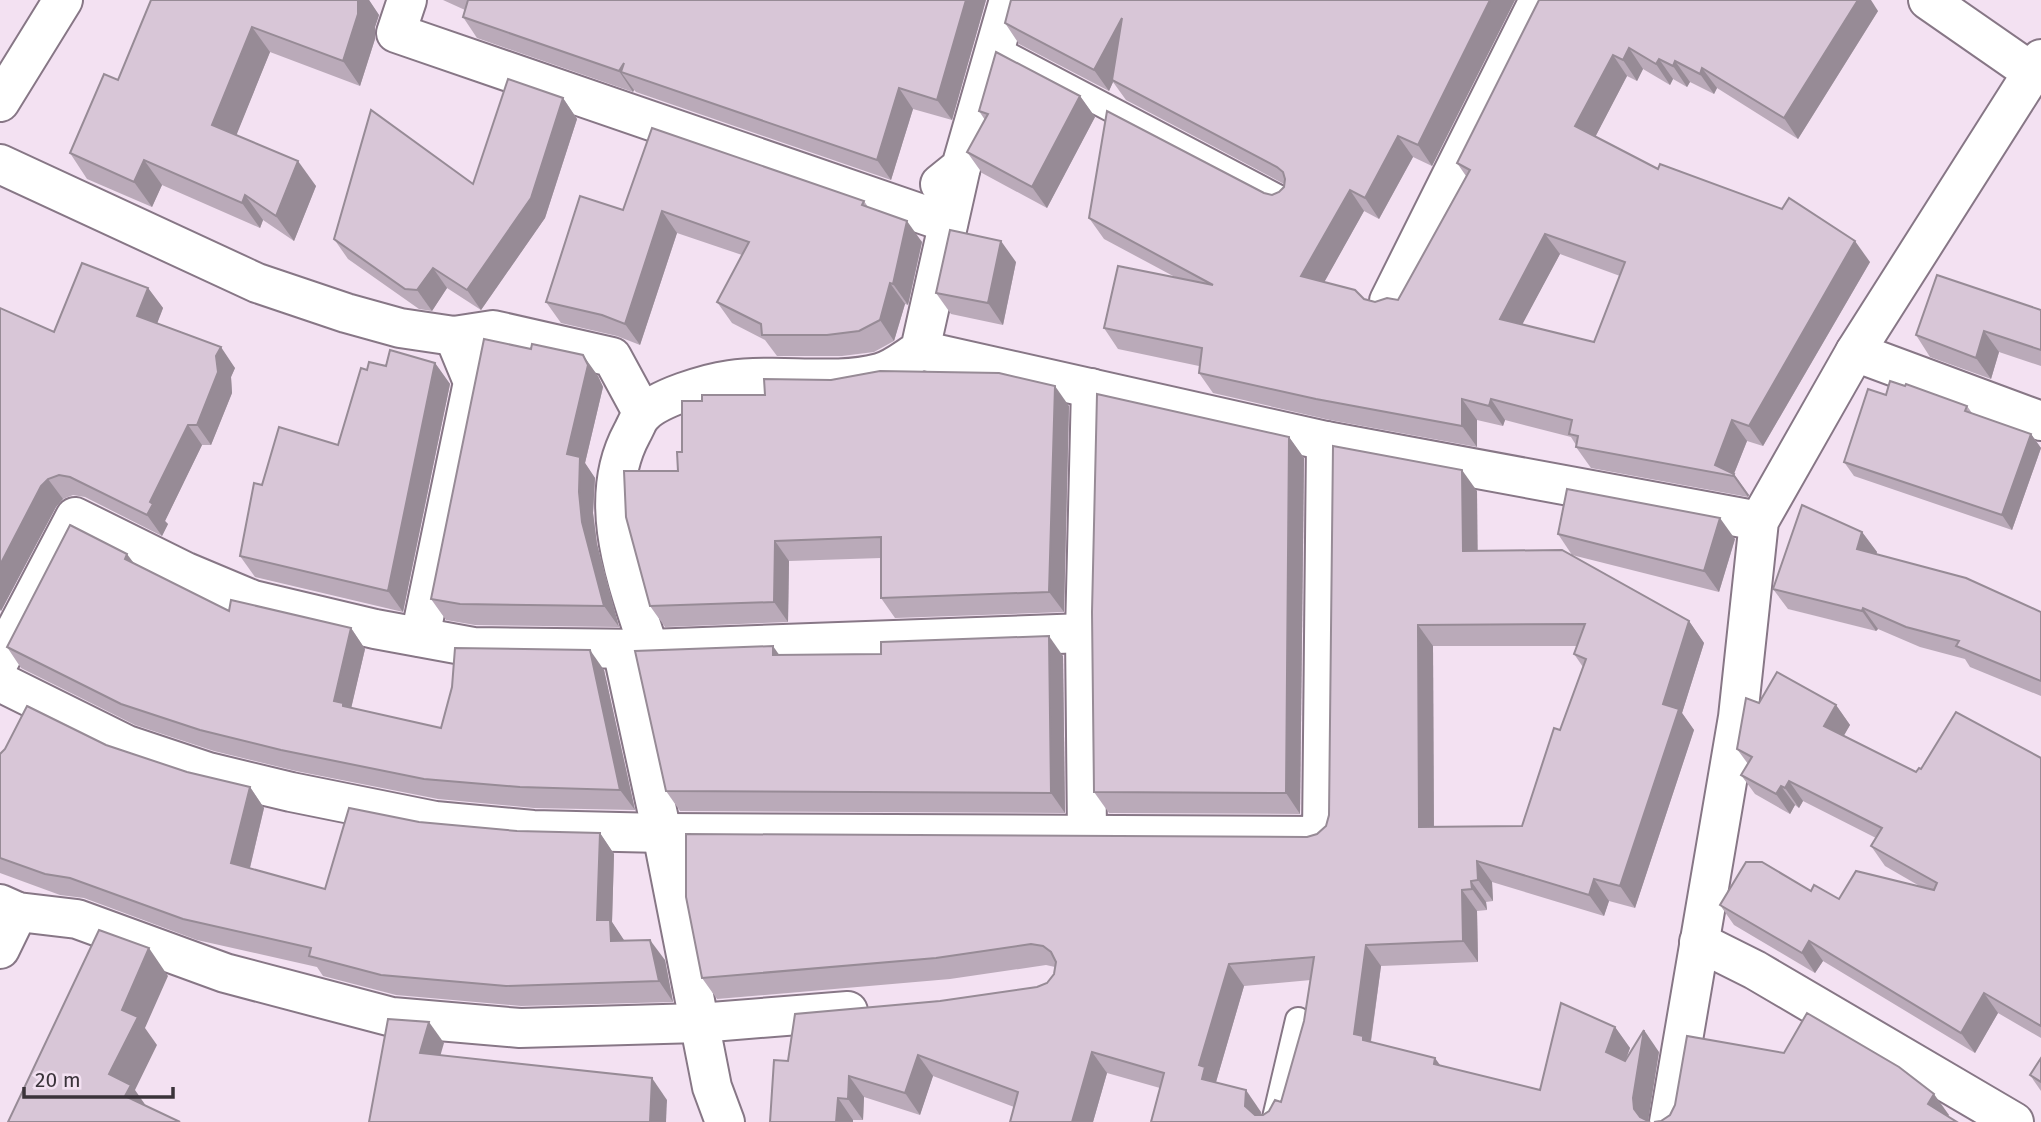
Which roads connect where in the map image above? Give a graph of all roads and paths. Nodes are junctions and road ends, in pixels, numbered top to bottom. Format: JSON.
{"nodes":[{"id":1,"x":61,"y":0,"type":"edge"},
{"id":2,"x":407,"y":0,"type":"edge"},
{"id":3,"x":1009,"y":0,"type":"edge"},
{"id":4,"x":1539,"y":0,"type":"edge"},
{"id":5,"x":1928,"y":0,"type":"edge"},
{"id":6,"x":995,"y":48,"type":"junction"},
{"id":7,"x":2037,"y":66,"type":"edge"},
{"id":8,"x":0,"y":102,"type":"edge"},
{"id":9,"x":0,"y":164,"type":"edge"},
{"id":10,"x":961,"y":167,"type":"junction"},
{"id":11,"x":1285,"y":201,"type":"edge"},
{"id":12,"x":909,"y":209,"type":"junction"},
{"id":13,"x":948,"y":223,"type":"junction"},
{"id":14,"x":1389,"y":300,"type":"edge"},
{"id":15,"x":454,"y":336,"type":"junction"},
{"id":16,"x":920,"y":350,"type":"junction"},
{"id":17,"x":1854,"y":352,"type":"junction"},
{"id":18,"x":1091,"y":388,"type":"junction"},
{"id":19,"x":643,"y":414,"type":"junction"},
{"id":20,"x":2041,"y":421,"type":"edge"},
{"id":21,"x":1326,"y":441,"type":"junction"},
{"id":22,"x":1759,"y":521,"type":"junction"},
{"id":23,"x":1086,"y":633,"type":"junction"},
{"id":24,"x":419,"y":637,"type":"junction"},
{"id":25,"x":636,"y":649,"type":"junction"},
{"id":26,"x":0,"y":660,"type":"edge"},
{"id":27,"x":16,"y":690,"type":"edge"},
{"id":28,"x":13,"y":734,"type":"edge"},
{"id":29,"x":662,"y":833,"type":"junction"},
{"id":30,"x":1087,"y":835,"type":"junction"},
{"id":31,"x":9,"y":908,"type":"edge"},
{"id":32,"x":1699,"y":942,"type":"junction"},
{"id":33,"x":0,"y":948,"type":"edge"},
{"id":34,"x":884,"y":1008,"type":"edge"},
{"id":35,"x":1298,"y":1020,"type":"dead end"},
{"id":36,"x":699,"y":1023,"type":"junction"},
{"id":37,"x":725,"y":1122,"type":"edge"},
{"id":38,"x":1274,"y":1122,"type":"edge"},
{"id":39,"x":1669,"y":1122,"type":"edge"},
{"id":40,"x":2014,"y":1122,"type":"edge"}],
"edges":[{"from":1,"to":8,"type":"street"},
{"from":2,"to":12,"type":"street"},
{"from":3,"to":6,"type":"street"},
{"from":4,"to":14,"type":"street"},
{"from":5,"to":7,"type":"street"},
{"from":6,"to":10,"type":"street"},
{"from":6,"to":11,"type":"lane"},
{"from":7,"to":17,"type":"street"},
{"from":9,"to":15,"type":"street"},
{"from":10,"to":12,"type":"street"},
{"from":10,"to":13,"type":"street"},
{"from":12,"to":13,"type":"street"},
{"from":13,"to":16,"type":"street"},
{"from":15,"to":19,"type":"street"},
{"from":15,"to":24,"type":"street"},
{"from":16,"to":18,"type":"street"},
{"from":16,"to":19,"type":"street"},
{"from":17,"to":20,"type":"street"},
{"from":17,"to":22,"type":"street"},
{"from":18,"to":21,"type":"street"},
{"from":18,"to":23,"type":"street"},
{"from":19,"to":25,"type":"street"},
{"from":21,"to":22,"type":"street"},
{"from":21,"to":30,"type":"street"},
{"from":22,"to":32,"type":"street"},
{"from":23,"to":25,"type":"street"},
{"from":23,"to":30,"type":"street"},
{"from":24,"to":25,"type":"street"},
{"from":24,"to":26,"type":"street"},
{"from":25,"to":29,"type":"street"},
{"from":27,"to":28,"type":"street"},
{"from":27,"to":29,"type":"street"},
{"from":29,"to":30,"type":"street"},
{"from":29,"to":36,"type":"street"},
{"from":31,"to":33,"type":"street"},
{"from":31,"to":36,"type":"street"},
{"from":32,"to":39,"type":"street"},
{"from":32,"to":40,"type":"street"},
{"from":34,"to":36,"type":"street"},
{"from":35,"to":38,"type":"lane"},
{"from":36,"to":37,"type":"street"}]}
